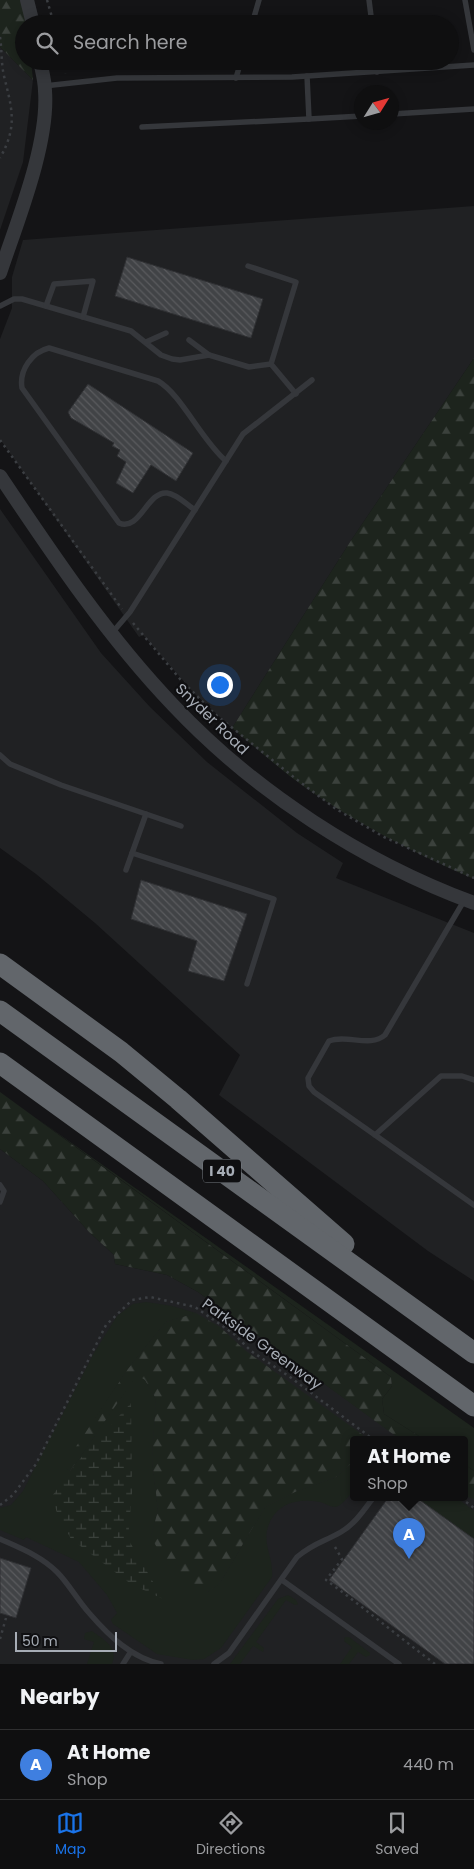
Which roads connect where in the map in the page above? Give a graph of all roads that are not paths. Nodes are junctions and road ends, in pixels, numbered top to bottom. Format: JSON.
{"nodes":[{"id":1,"x":27,"y":0,"type":"edge"},
{"id":2,"x":259,"y":0,"type":"edge"},
{"id":3,"x":369,"y":0,"type":"edge"},
{"id":4,"x":465,"y":0,"type":"edge"},
{"id":5,"x":31,"y":15,"type":"edge"},
{"id":6,"x":255,"y":15,"type":"edge"},
{"id":7,"x":371,"y":15,"type":"edge"},
{"id":8,"x":474,"y":50,"type":"edge"},
{"id":9,"x":474,"y":65,"type":"edge"},
{"id":10,"x":459,"y":66,"type":"edge"},
{"id":11,"x":41,"y":70,"type":"edge"},
{"id":12,"x":238,"y":70,"type":"edge"},
{"id":13,"x":405,"y":70,"type":"edge"},
{"id":14,"x":378,"y":72,"type":"joint"},
{"id":15,"x":307,"y":76,"type":"junction"},
{"id":16,"x":236,"y":78,"type":"junction"},
{"id":17,"x":44,"y":86,"type":"junction"},
{"id":18,"x":474,"y":108,"type":"edge"},
{"id":19,"x":399,"y":113,"type":"edge"},
{"id":20,"x":354,"y":117,"type":"edge"},
{"id":21,"x":309,"y":120,"type":"junction"},
{"id":22,"x":142,"y":127,"type":"dead end"},
{"id":23,"x":248,"y":266,"type":"dead end"},
{"id":24,"x":0,"y":273,"type":"edge"},
{"id":25,"x":0,"y":306,"type":"edge"},
{"id":26,"x":44,"y":306,"type":"junction"},
{"id":27,"x":83,"y":317,"type":"junction"},
{"id":28,"x":166,"y":333,"type":"dead end"},
{"id":29,"x":189,"y":340,"type":"dead end"},
{"id":30,"x":146,"y":342,"type":"junction"},
{"id":31,"x":209,"y":355,"type":"junction"},
{"id":32,"x":271,"y":364,"type":"junction"},
{"id":33,"x":312,"y":380,"type":"dead end"},
{"id":34,"x":296,"y":394,"type":"junction"},
{"id":35,"x":226,"y":461,"type":"junction"},
{"id":36,"x":0,"y":476,"type":"edge"},
{"id":37,"x":0,"y":485,"type":"edge"},
{"id":38,"x":15,"y":498,"type":"junction"},
{"id":39,"x":195,"y":510,"type":"junction"},
{"id":40,"x":112,"y":633,"type":"junction"},
{"id":41,"x":0,"y":755,"type":"edge"},
{"id":42,"x":146,"y":814,"type":"junction"},
{"id":43,"x":181,"y":826,"type":"dead end"},
{"id":44,"x":132,"y":854,"type":"junction"},
{"id":45,"x":126,"y":870,"type":"dead end"},
{"id":46,"x":469,"y":901,"type":"edge"},
{"id":47,"x":0,"y":964,"type":"edge"},
{"id":48,"x":247,"y":984,"type":"dead end"},
{"id":49,"x":0,"y":1011,"type":"edge"},
{"id":50,"x":0,"y":1064,"type":"edge"},
{"id":51,"x":474,"y":1080,"type":"edge"},
{"id":52,"x":375,"y":1135,"type":"junction"},
{"id":53,"x":0,"y":1185,"type":"edge"},
{"id":54,"x":0,"y":1202,"type":"edge"},
{"id":55,"x":474,"y":1205,"type":"edge"},
{"id":56,"x":444,"y":1331,"type":"junction"},
{"id":57,"x":474,"y":1353,"type":"edge"},
{"id":58,"x":474,"y":1406,"type":"edge"},
{"id":59,"x":371,"y":1501,"type":"edge"},
{"id":60,"x":0,"y":1539,"type":"edge"},
{"id":61,"x":282,"y":1580,"type":"junction"},
{"id":62,"x":130,"y":1653,"type":"junction"},
{"id":63,"x":123,"y":1664,"type":"edge"},
{"id":64,"x":161,"y":1664,"type":"edge"},
{"id":65,"x":214,"y":1664,"type":"edge"},
{"id":66,"x":399,"y":1664,"type":"edge"}],
"edges":[{"from":1,"to":5,"type":"street"},
{"from":2,"to":6,"type":"lane"},
{"from":3,"to":7,"type":"lane"},
{"from":4,"to":8,"type":"lane"},
{"from":9,"to":10,"type":"lane"},
{"from":11,"to":17,"type":"street"},
{"from":12,"to":16,"type":"lane"},
{"from":13,"to":14,"type":"lane"},
{"from":14,"to":15,"type":"lane"},
{"from":15,"to":16,"type":"lane"},
{"from":15,"to":21,"type":"lane"},
{"from":16,"to":17,"type":"lane"},
{"from":17,"to":24,"type":"street"},
{"from":18,"to":19,"type":"lane"},
{"from":20,"to":21,"type":"lane"},
{"from":21,"to":22,"type":"lane"},
{"from":23,"to":32,"type":"lane"},
{"from":25,"to":26,"type":"lane"},
{"from":26,"to":27,"type":"lane"},
{"from":26,"to":27,"type":"lane"},
{"from":27,"to":30,"type":"lane"},
{"from":28,"to":30,"type":"lane"},
{"from":29,"to":31,"type":"lane"},
{"from":30,"to":31,"type":"lane"},
{"from":31,"to":32,"type":"lane"},
{"from":32,"to":34,"type":"lane"},
{"from":33,"to":34,"type":"lane"},
{"from":34,"to":35,"type":"lane"},
{"from":35,"to":39,"type":"lane"},
{"from":35,"to":39,"type":"lane"},
{"from":36,"to":38,"type":"street","name":"Snyder Road"},
{"from":37,"to":38,"type":"street"},
{"from":38,"to":40,"type":"street","name":"Snyder Road"},
{"from":39,"to":40,"type":"lane"},
{"from":40,"to":46,"type":"street","name":"Snyder Road"},
{"from":41,"to":42,"type":"lane"},
{"from":42,"to":43,"type":"lane"},
{"from":42,"to":44,"type":"lane"},
{"from":44,"to":45,"type":"lane"},
{"from":44,"to":48,"type":"lane"},
{"from":46,"to":52,"type":"lane"},
{"from":47,"to":56,"type":"highway"},
{"from":49,"to":56,"type":"highway","number":"I 40"},
{"from":50,"to":58,"type":"highway"},
{"from":51,"to":52,"type":"lane"},
{"from":52,"to":55,"type":"lane"},
{"from":53,"to":54,"type":"lane"},
{"from":56,"to":57,"type":"highway","number":"I 40"},
{"from":59,"to":61,"type":"lane"},
{"from":60,"to":62,"type":"lane"},
{"from":61,"to":65,"type":"lane"},
{"from":61,"to":66,"type":"lane"},
{"from":62,"to":63,"type":"lane"},
{"from":62,"to":64,"type":"lane"}]}
